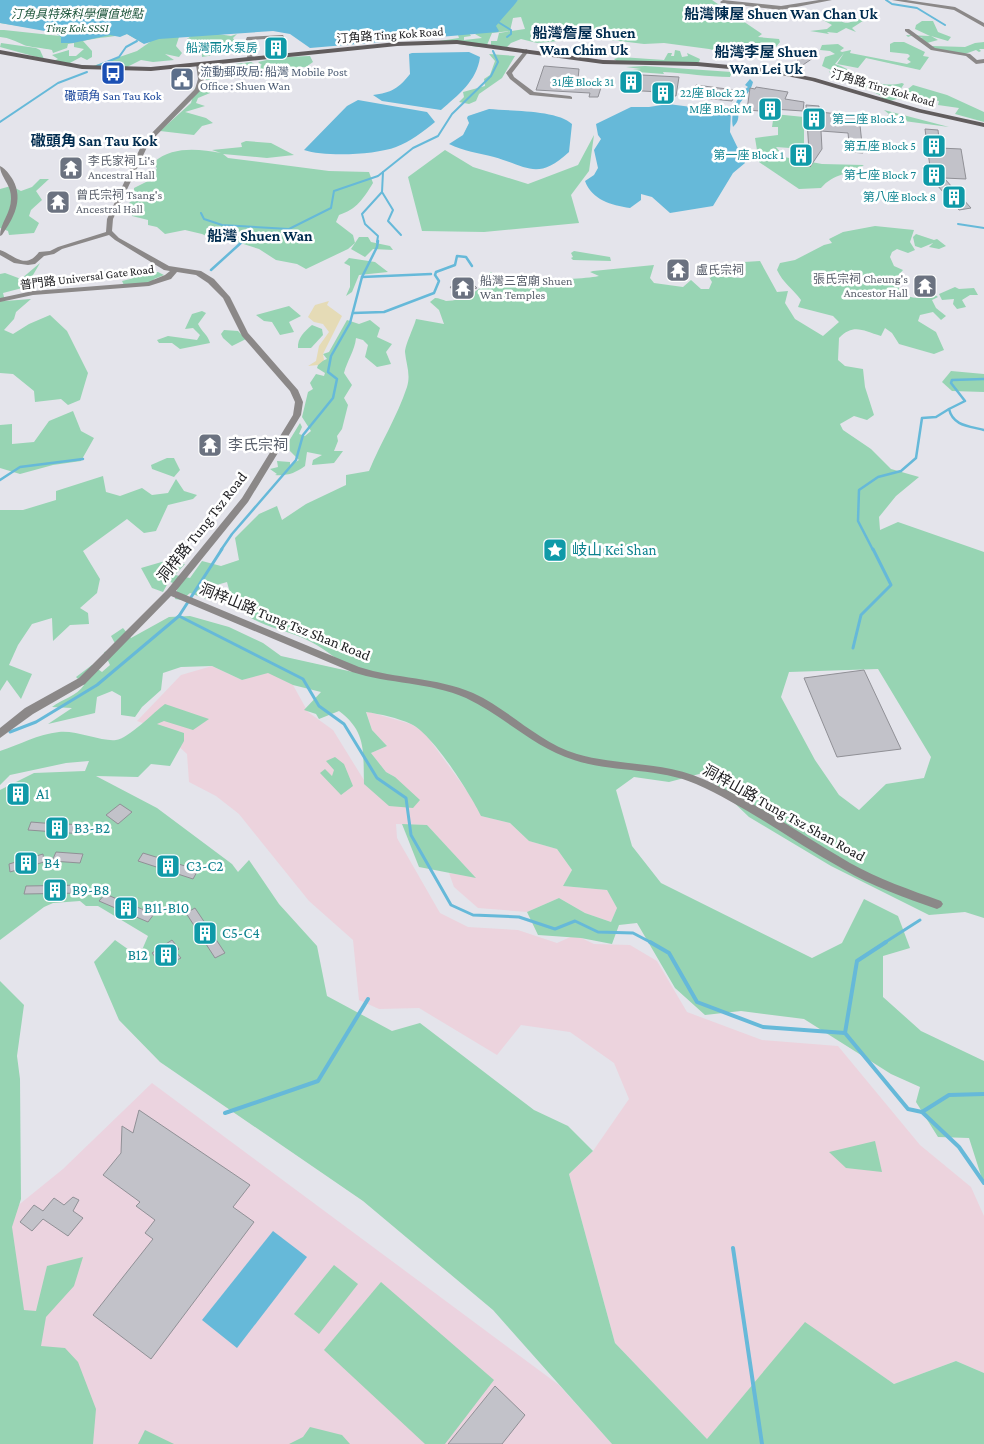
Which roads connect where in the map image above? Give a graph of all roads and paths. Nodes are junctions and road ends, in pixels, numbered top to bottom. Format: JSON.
{"nodes":[{"id":1,"x":829,"y":0,"type":"edge"},
{"id":2,"x":895,"y":0,"type":"edge"},
{"id":3,"x":723,"y":2,"type":"dead end"},
{"id":4,"x":984,"y":25,"type":"edge"},
{"id":5,"x":907,"y":30,"type":"dead end"},
{"id":6,"x":284,"y":44,"type":"dead end"},
{"id":7,"x":526,"y":51,"type":"junction"},
{"id":8,"x":0,"y":52,"type":"edge"},
{"id":9,"x":250,"y":59,"type":"junction"},
{"id":10,"x":984,"y":61,"type":"edge"},
{"id":11,"x":198,"y":65,"type":"junction"},
{"id":12,"x":570,"y":98,"type":"dead end"},
{"id":13,"x":984,"y":125,"type":"edge"},
{"id":14,"x":0,"y":168,"type":"edge"},
{"id":15,"x":110,"y":233,"type":"junction"},
{"id":16,"x":0,"y":234,"type":"edge"},
{"id":17,"x":0,"y":252,"type":"edge"},
{"id":18,"x":174,"y":271,"type":"junction"},
{"id":19,"x":0,"y":300,"type":"edge"},
{"id":20,"x":170,"y":592,"type":"junction"},
{"id":21,"x":0,"y":734,"type":"edge"},
{"id":22,"x":936,"y":904,"type":"dead end"}],
"edges":[{"from":1,"to":3,"type":"street"},
{"from":2,"to":4,"type":"street"},
{"from":5,"to":10,"type":"street"},
{"from":6,"to":9,"type":"street"},
{"from":7,"to":9,"type":"main road","name":"汀角路 Ting Kok Road"},
{"from":7,"to":12,"type":"street"},
{"from":7,"to":13,"type":"main road","name":"汀角路 Ting Kok Road"},
{"from":8,"to":11,"type":"main road","name":"汀角路 Ting Kok Road"},
{"from":9,"to":11,"type":"main road","name":"汀角路 Ting Kok Road"},
{"from":11,"to":15,"type":"street"},
{"from":14,"to":16,"type":"street"},
{"from":15,"to":17,"type":"street"},
{"from":15,"to":18,"type":"street","name":"洞梓路 Tung Tsz Road"},
{"from":18,"to":19,"type":"street","name":"普門路 Universal Gate Road"},
{"from":18,"to":20,"type":"street","name":"洞梓路 Tung Tsz Road"},
{"from":20,"to":21,"type":"street","name":"洞梓路 Tung Tsz Road"},
{"from":20,"to":22,"type":"street","name":"洞梓山路 Tung Tsz Shan Road"}]}
